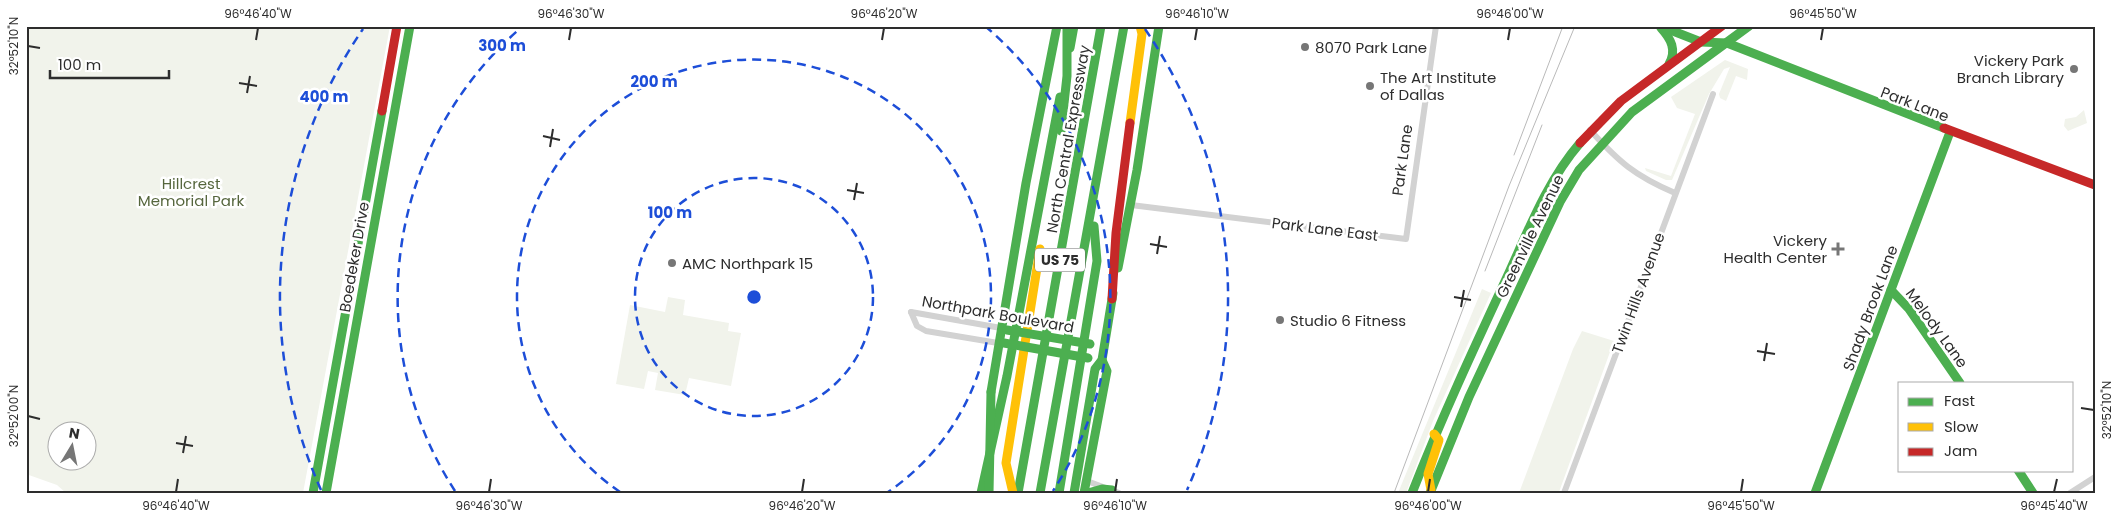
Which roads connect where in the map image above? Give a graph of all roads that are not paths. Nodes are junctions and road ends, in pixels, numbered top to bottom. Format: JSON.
{"nodes":[{"id":1,"x":397,"y":26,"type":"edge"},
{"id":2,"x":410,"y":26,"type":"edge"},
{"id":3,"x":1057,"y":26,"type":"edge"},
{"id":4,"x":1067,"y":26,"type":"edge"},
{"id":5,"x":1074,"y":26,"type":"edge"},
{"id":6,"x":1101,"y":26,"type":"edge"},
{"id":7,"x":1124,"y":26,"type":"edge"},
{"id":8,"x":1140,"y":26,"type":"edge"},
{"id":9,"x":1159,"y":26,"type":"edge"},
{"id":10,"x":1436,"y":26,"type":"edge"},
{"id":11,"x":1659,"y":26,"type":"edge"},
{"id":12,"x":1749,"y":26,"type":"edge"},
{"id":13,"x":1718,"y":27,"type":"edge"},
{"id":14,"x":1701,"y":42,"type":"junction"},
{"id":15,"x":1727,"y":43,"type":"junction"},
{"id":16,"x":1662,"y":72,"type":"junction"},
{"id":17,"x":386,"y":86,"type":"junction"},
{"id":18,"x":398,"y":89,"type":"junction"},
{"id":19,"x":1713,"y":94,"type":"dead end"},
{"id":20,"x":1590,"y":130,"type":"junction"},
{"id":21,"x":1950,"y":132,"type":"junction"},
{"id":22,"x":1602,"y":143,"type":"junction"},
{"id":23,"x":2095,"y":185,"type":"edge"},
{"id":24,"x":1675,"y":193,"type":"junction"},
{"id":25,"x":367,"y":196,"type":"junction"},
{"id":26,"x":378,"y":198,"type":"junction"},
{"id":27,"x":1130,"y":205,"type":"junction"},
{"id":28,"x":1093,"y":206,"type":"junction"},
{"id":29,"x":1406,"y":239,"type":"joint"},
{"id":30,"x":1521,"y":248,"type":"junction"},
{"id":31,"x":1536,"y":256,"type":"junction"},
{"id":32,"x":1891,"y":290,"type":"junction"},
{"id":33,"x":1112,"y":299,"type":"junction"},
{"id":34,"x":1004,"y":329,"type":"junction"},
{"id":35,"x":1001,"y":343,"type":"junction"},
{"id":36,"x":1104,"y":349,"type":"junction"},
{"id":37,"x":1102,"y":360,"type":"junction"},
{"id":38,"x":1466,"y":362,"type":"junction"},
{"id":39,"x":1481,"y":369,"type":"junction"},
{"id":40,"x":1959,"y":382,"type":"edge"},
{"id":41,"x":1434,"y":434,"type":"junction"},
{"id":42,"x":2019,"y":472,"type":"edge"},
{"id":43,"x":2095,"y":477,"type":"edge"},
{"id":44,"x":1087,"y":481,"type":"junction"},
{"id":45,"x":1115,"y":491,"type":"edge"},
{"id":46,"x":1431,"y":491,"type":"edge"},
{"id":47,"x":313,"y":493,"type":"edge"},
{"id":48,"x":326,"y":493,"type":"edge"},
{"id":49,"x":980,"y":493,"type":"edge"},
{"id":50,"x":989,"y":493,"type":"edge"},
{"id":51,"x":1013,"y":493,"type":"edge"},
{"id":52,"x":1018,"y":493,"type":"edge"},
{"id":53,"x":1040,"y":493,"type":"edge"},
{"id":54,"x":1059,"y":493,"type":"edge"},
{"id":55,"x":1074,"y":493,"type":"edge"},
{"id":56,"x":1084,"y":493,"type":"edge"},
{"id":57,"x":1088,"y":493,"type":"edge"},
{"id":58,"x":1412,"y":493,"type":"edge"},
{"id":59,"x":1564,"y":493,"type":"edge"},
{"id":60,"x":1815,"y":493,"type":"edge"},
{"id":61,"x":2034,"y":493,"type":"edge"},
{"id":62,"x":2070,"y":493,"type":"edge"}],
"edges":[{"from":1,"to":17,"type":"main road","name":"Boedeker Drive"},
{"from":2,"to":18,"type":"main road","name":"Boedeker Drive"},
{"from":3,"to":34,"type":"main road","name":"North Central Expressway"},
{"from":4,"to":51,"type":"main road","bridge":true},
{"from":5,"to":49,"type":"main road"},
{"from":6,"to":52,"type":"main road","name":"North Central Expressway","number":"US 75"},
{"from":7,"to":28,"type":"main road","number":"US 75"},
{"from":8,"to":33,"type":"main road"},
{"from":9,"to":27,"type":"main road"},
{"from":10,"to":29,"type":"street","name":"Park Lane"},
{"from":11,"to":14,"type":"main road","name":"Park Lane"},
{"from":11,"to":16,"type":"main road"},
{"from":12,"to":15,"type":"main road","name":"Greenville Avenue"},
{"from":13,"to":14,"type":"main road","name":"Greenville Avenue"},
{"from":13,"to":15,"type":"main road"},
{"from":14,"to":15,"type":"main road","name":"Park Lane"},
{"from":14,"to":16,"type":"main road","name":"Greenville Avenue"},
{"from":15,"to":21,"type":"main road","name":"Park Lane"},
{"from":15,"to":22,"type":"main road","name":"Greenville Avenue"},
{"from":16,"to":20,"type":"main road","name":"Greenville Avenue"},
{"from":17,"to":18,"type":"main road"},
{"from":17,"to":25,"type":"main road","name":"Boedeker Drive"},
{"from":18,"to":26,"type":"main road","name":"Boedeker Drive"},
{"from":19,"to":24,"type":"street","name":"Twin Hills Avenue"},
{"from":20,"to":22,"type":"street"},
{"from":20,"to":30,"type":"main road","name":"Greenville Avenue"},
{"from":21,"to":23,"type":"main road","name":"Park Lane"},
{"from":21,"to":32,"type":"main road","name":"Shady Brook Lane"},
{"from":22,"to":24,"type":"street"},
{"from":22,"to":31,"type":"main road","name":"Greenville Avenue"},
{"from":24,"to":59,"type":"street","name":"Twin Hills Avenue"},
{"from":25,"to":26,"type":"main road"},
{"from":25,"to":47,"type":"main road","name":"Boedeker Drive"},
{"from":26,"to":48,"type":"main road","name":"Boedeker Drive"},
{"from":27,"to":29,"type":"street","name":"Park Lane East"},
{"from":27,"to":33,"type":"main road"},
{"from":28,"to":53,"type":"main road","number":"US 75"},
{"from":28,"to":54,"type":"main road"},
{"from":30,"to":31,"type":"main road"},
{"from":30,"to":38,"type":"main road","name":"Greenville Avenue"},
{"from":31,"to":39,"type":"main road","name":"Greenville Avenue"},
{"from":32,"to":40,"type":"main road","name":"Melody Lane"},
{"from":32,"to":60,"type":"main road","name":"Shady Brook Lane"},
{"from":33,"to":36,"type":"main road"},
{"from":34,"to":35,"type":"main road","name":"North Central Expressway"},
{"from":34,"to":35,"type":"street","name":"Northpark Boulevard"},
{"from":34,"to":36,"type":"main road","name":"Northpark Boulevard","bridge":true},
{"from":35,"to":37,"type":"main road","name":"Northpark Boulevard","bridge":true},
{"from":35,"to":50,"type":"main road","name":"North Central Expressway","bridge":true},
{"from":36,"to":37,"type":"main road"},
{"from":37,"to":44,"type":"main road"},
{"from":37,"to":55,"type":"main road"},
{"from":38,"to":39,"type":"main road"},
{"from":38,"to":41,"type":"main road","name":"Greenville Avenue"},
{"from":39,"to":46,"type":"main road","name":"Greenville Avenue"},
{"from":41,"to":46,"type":"main road"},
{"from":41,"to":58,"type":"main road","name":"Greenville Avenue"},
{"from":42,"to":61,"type":"main road"},
{"from":43,"to":62,"type":"street"},
{"from":44,"to":45,"type":"street"},
{"from":44,"to":56,"type":"main road"},
{"from":45,"to":57,"type":"main road"}]}
